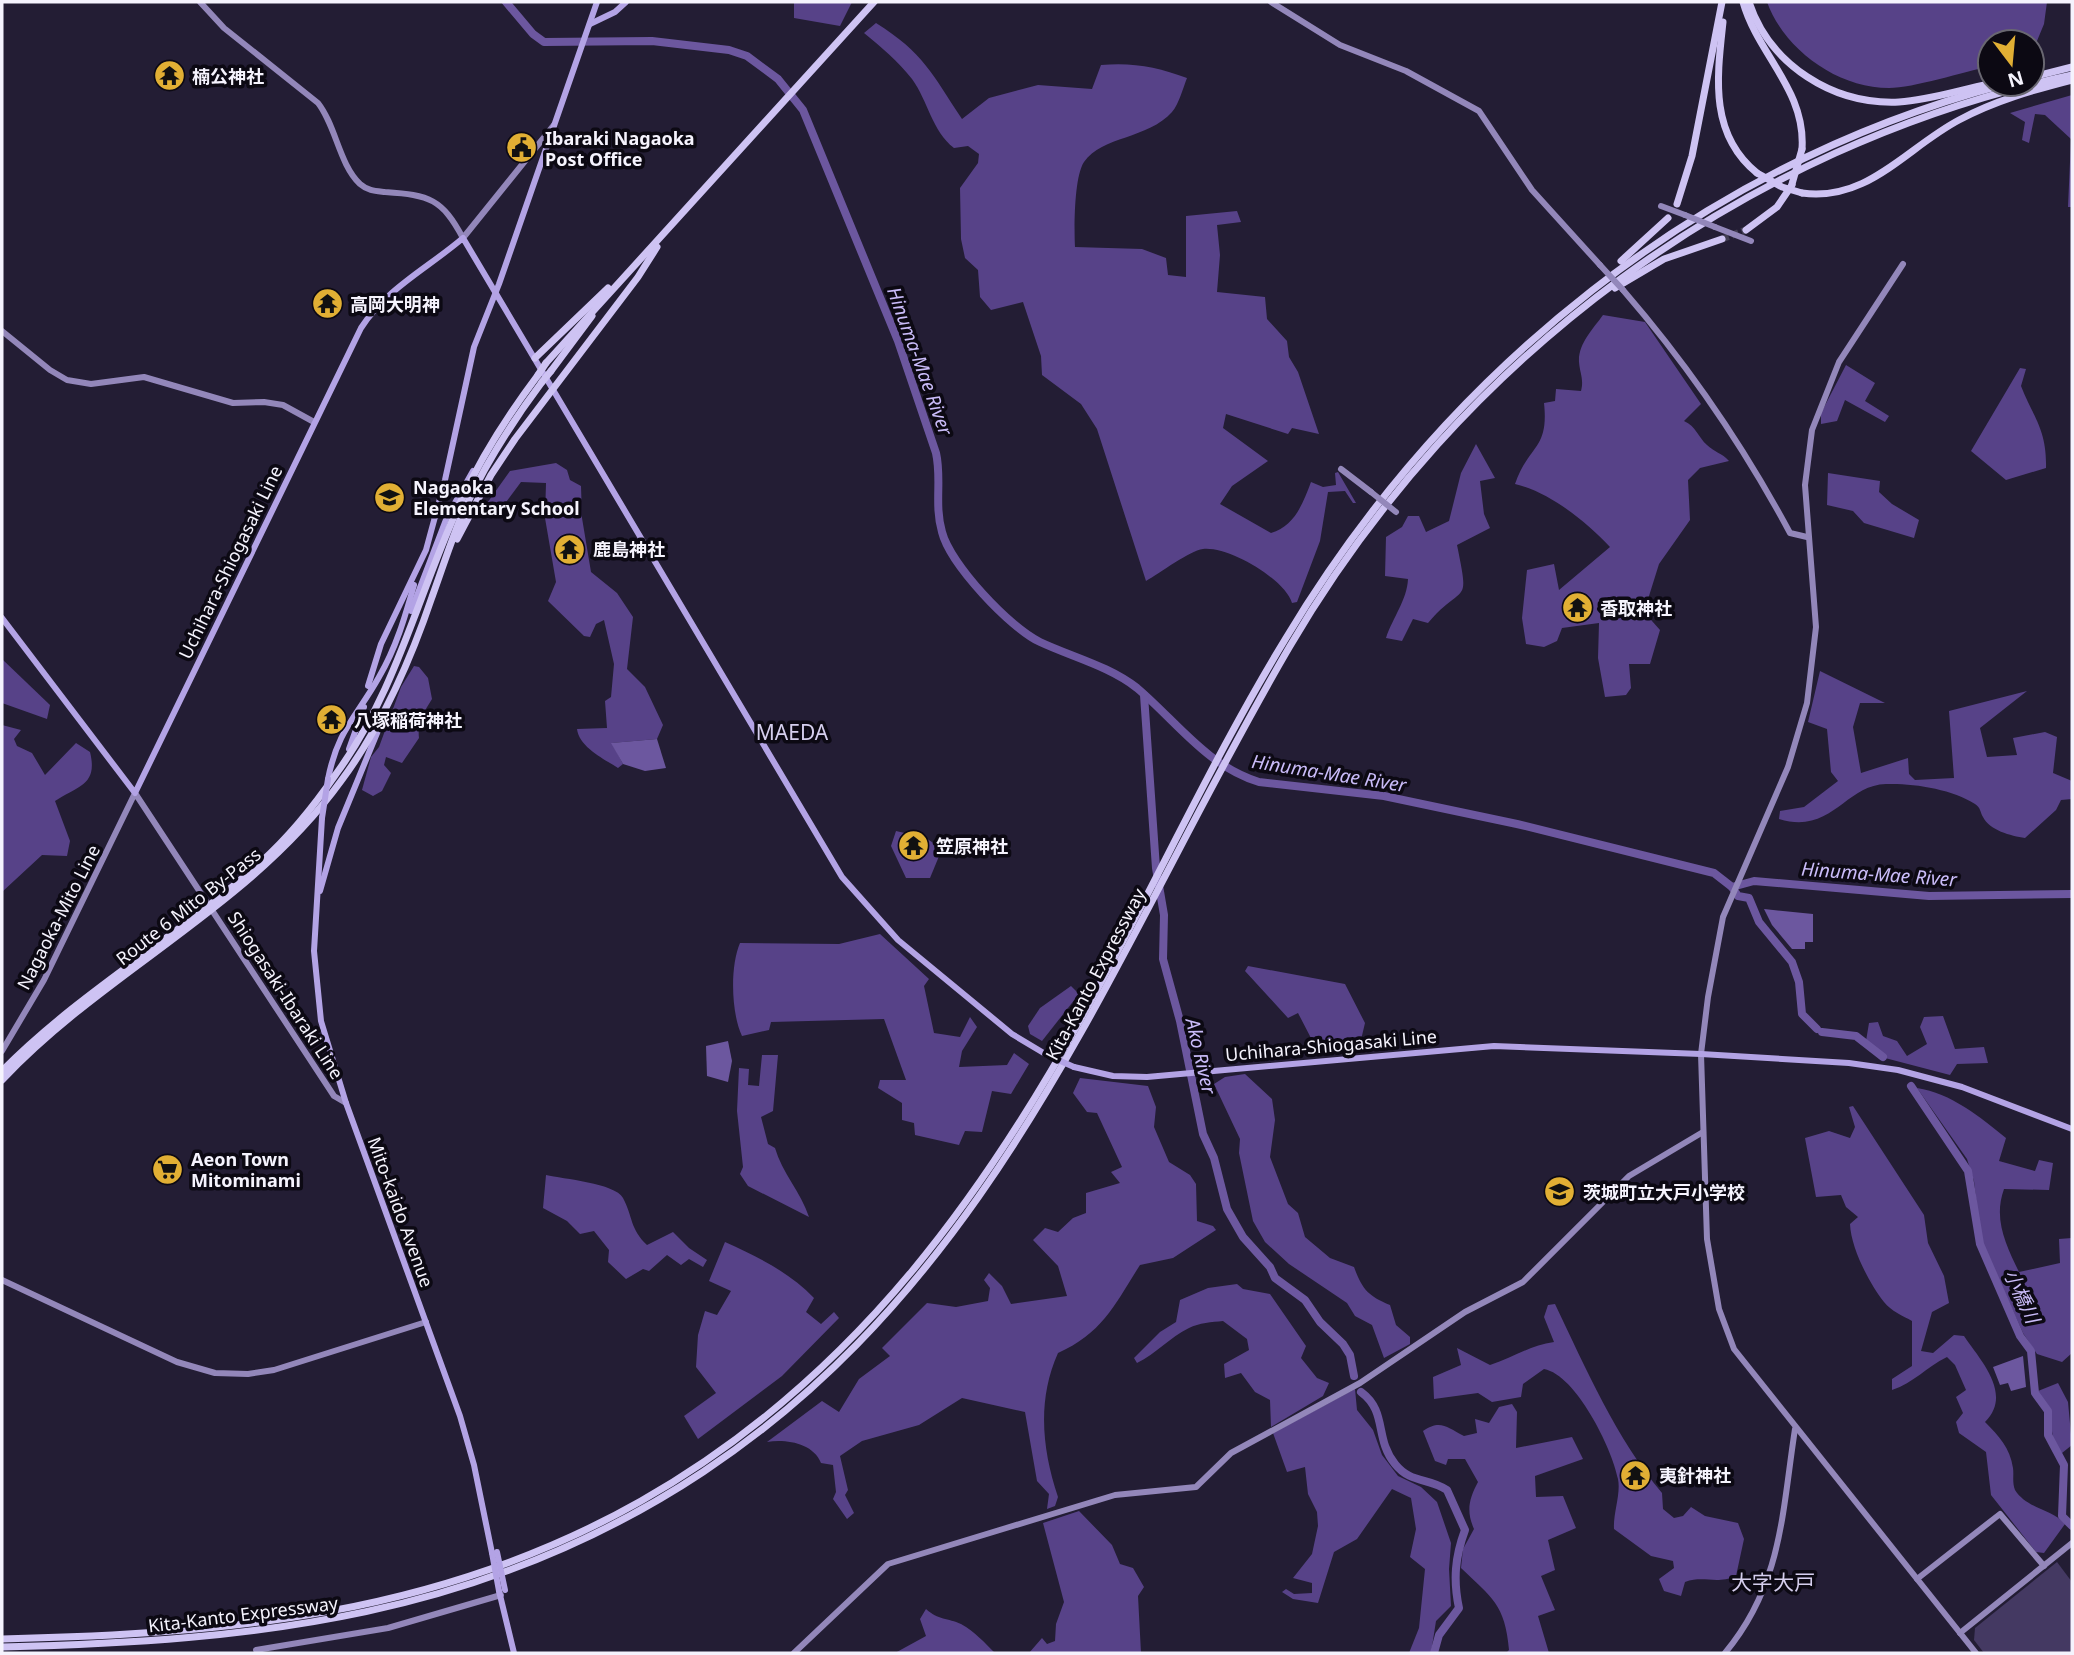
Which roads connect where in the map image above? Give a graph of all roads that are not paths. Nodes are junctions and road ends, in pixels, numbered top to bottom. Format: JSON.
{"nodes":[{"id":1,"x":200,"y":2,"type":"edge"},
{"id":2,"x":597,"y":2,"type":"edge"},
{"id":3,"x":626,"y":2,"type":"edge"},
{"id":4,"x":874,"y":2,"type":"edge"},
{"id":5,"x":1272,"y":2,"type":"edge"},
{"id":6,"x":1724,"y":2,"type":"edge"},
{"id":7,"x":1743,"y":2,"type":"edge"},
{"id":8,"x":1749,"y":2,"type":"edge"},
{"id":9,"x":589,"y":27,"type":"junction"},
{"id":10,"x":2072,"y":67,"type":"edge"},
{"id":11,"x":2046,"y":73,"type":"edge"},
{"id":12,"x":2072,"y":77,"type":"edge"},
{"id":13,"x":1976,"y":87,"type":"edge"},
{"id":14,"x":1976,"y":93,"type":"edge"},
{"id":15,"x":555,"y":124,"type":"junction"},
{"id":16,"x":538,"y":144,"type":"junction"},
{"id":17,"x":547,"y":148,"type":"junction"},
{"id":18,"x":1677,"y":204,"type":"dead end"},
{"id":19,"x":1661,"y":206,"type":"dead end"},
{"id":20,"x":1668,"y":218,"type":"dead end"},
{"id":21,"x":671,"y":226,"type":"junction"},
{"id":22,"x":1746,"y":230,"type":"tunnel mouth"},
{"id":23,"x":463,"y":238,"type":"junction"},
{"id":24,"x":1721,"y":239,"type":"tunnel mouth"},
{"id":25,"x":1751,"y":241,"type":"dead end"},
{"id":26,"x":1903,"y":264,"type":"dead end"},
{"id":27,"x":495,"y":293,"type":"junction"},
{"id":28,"x":1549,"y":324,"type":"junction"},
{"id":29,"x":2,"y":331,"type":"edge"},
{"id":30,"x":1538,"y":344,"type":"junction"},
{"id":31,"x":535,"y":358,"type":"junction"},
{"id":32,"x":540,"y":379,"type":"junction"},
{"id":33,"x":555,"y":389,"type":"junction"},
{"id":34,"x":314,"y":422,"type":"junction"},
{"id":35,"x":489,"y":444,"type":"junction"},
{"id":36,"x":1341,"y":469,"type":"dead end"},
{"id":37,"x":1396,"y":512,"type":"dead end"},
{"id":38,"x":1807,"y":537,"type":"junction"},
{"id":39,"x":421,"y":563,"type":"junction"},
{"id":40,"x":443,"y":565,"type":"junction"},
{"id":41,"x":2,"y":618,"type":"edge"},
{"id":42,"x":401,"y":631,"type":"junction"},
{"id":43,"x":1286,"y":644,"type":"junction"},
{"id":44,"x":368,"y":686,"type":"dead end"},
{"id":45,"x":388,"y":697,"type":"junction"},
{"id":46,"x":365,"y":707,"type":"dead end"},
{"id":47,"x":337,"y":773,"type":"junction"},
{"id":48,"x":135,"y":793,"type":"junction"},
{"id":49,"x":318,"y":897,"type":"junction"},
{"id":50,"x":1149,"y":898,"type":"junction"},
{"id":51,"x":212,"y":907,"type":"junction"},
{"id":52,"x":2,"y":1051,"type":"edge"},
{"id":53,"x":1701,"y":1054,"type":"junction"},
{"id":54,"x":2,"y":1071,"type":"edge"},
{"id":55,"x":337,"y":1075,"type":"junction"},
{"id":56,"x":2,"y":1080,"type":"edge"},
{"id":57,"x":325,"y":1081,"type":"junction"},
{"id":58,"x":346,"y":1102,"type":"junction"},
{"id":59,"x":2072,"y":1129,"type":"edge"},
{"id":60,"x":1703,"y":1132,"type":"junction"},
{"id":61,"x":2,"y":1280,"type":"edge"},
{"id":62,"x":426,"y":1322,"type":"junction"},
{"id":63,"x":1796,"y":1429,"type":"junction"},
{"id":64,"x":2072,"y":1544,"type":"edge"},
{"id":65,"x":2044,"y":1566,"type":"junction"},
{"id":66,"x":1916,"y":1579,"type":"junction"},
{"id":67,"x":502,"y":1592,"type":"junction"},
{"id":68,"x":1960,"y":1633,"type":"junction"},
{"id":69,"x":2,"y":1639,"type":"edge"},
{"id":70,"x":2,"y":1647,"type":"edge"},
{"id":71,"x":256,"y":1650,"type":"dead end"},
{"id":72,"x":514,"y":1653,"type":"edge"},
{"id":73,"x":794,"y":1653,"type":"edge"},
{"id":74,"x":1725,"y":1653,"type":"edge"},
{"id":75,"x":1976,"y":1653,"type":"edge"}],
"edges":[{"from":1,"to":23,"type":"street"},
{"from":2,"to":9,"type":"main road"},
{"from":3,"to":9,"type":"main road"},
{"from":4,"to":21,"type":"highway"},
{"from":5,"to":38,"type":"street","bridge":true},
{"from":6,"to":12,"type":"highway","bridge":true},
{"from":6,"to":18,"type":"highway"},
{"from":7,"to":22,"type":"highway","bridge":true},
{"from":8,"to":13,"type":"highway"},
{"from":9,"to":15,"type":"main road"},
{"from":10,"to":11,"type":"highway"},
{"from":12,"to":30,"type":"highway","name":"Kita-Kanto Expressway"},
{"from":14,"to":28,"type":"highway","name":"Kita-Kanto Expressway"},
{"from":15,"to":16,"type":"street"},
{"from":15,"to":17,"type":"main road"},
{"from":16,"to":17,"type":"street"},
{"from":16,"to":23,"type":"street"},
{"from":17,"to":27,"type":"main road"},
{"from":19,"to":25,"type":"street","bridge":true},
{"from":20,"to":28,"type":"highway"},
{"from":21,"to":31,"type":"highway"},
{"from":21,"to":32,"type":"highway","bridge":true},
{"from":21,"to":33,"type":"highway"},
{"from":23,"to":27,"type":"main road"},
{"from":23,"to":34,"type":"main road","name":"Uchihara-Shiogasaki Line"},
{"from":24,"to":30,"type":"highway"},
{"from":26,"to":38,"type":"street"},
{"from":27,"to":31,"type":"main road"},
{"from":27,"to":39,"type":"main road"},
{"from":28,"to":43,"type":"highway","name":"Kita-Kanto Expressway"},
{"from":29,"to":34,"type":"street"},
{"from":30,"to":43,"type":"highway","name":"Kita-Kanto Expressway"},
{"from":31,"to":33,"type":"main road"},
{"from":32,"to":35,"type":"highway"},
{"from":32,"to":40,"type":"highway"},
{"from":33,"to":40,"type":"highway"},
{"from":33,"to":53,"type":"main road","name":"Uchihara-Shiogasaki Line","bridge":true},
{"from":34,"to":48,"type":"main road","name":"Uchihara-Shiogasaki Line"},
{"from":35,"to":42,"type":"main road"},
{"from":35,"to":45,"type":"highway"},
{"from":36,"to":37,"type":"street","bridge":true},
{"from":38,"to":53,"type":"street"},
{"from":39,"to":42,"type":"main road"},
{"from":39,"to":44,"type":"main road"},
{"from":40,"to":45,"type":"highway"},
{"from":41,"to":48,"type":"main road"},
{"from":42,"to":49,"type":"main road","bridge":true},
{"from":43,"to":50,"type":"highway","name":"Kita-Kanto Expressway"},
{"from":45,"to":47,"type":"highway","name":"Route 6 Mito By-Pass"},
{"from":45,"to":49,"type":"main road"},
{"from":45,"to":51,"type":"highway","name":"Route 6 Mito By-Pass"},
{"from":46,"to":47,"type":"main road"},
{"from":47,"to":51,"type":"highway","name":"Route 6 Mito By-Pass"},
{"from":48,"to":51,"type":"street","name":"Shiogasaki-Ibaraki Line"},
{"from":48,"to":52,"type":"street","name":"Nagaoka-Mito Line"},
{"from":49,"to":55,"type":"main road","name":"Mito-kaido Avenue"},
{"from":50,"to":69,"type":"highway","name":"Kita-Kanto Expressway"},
{"from":50,"to":70,"type":"highway","name":"Kita-Kanto Expressway"},
{"from":51,"to":54,"type":"highway","name":"Route 6 Mito By-Pass"},
{"from":51,"to":56,"type":"highway","name":"Route 6 Mito By-Pass"},
{"from":51,"to":57,"type":"street","name":"Shiogasaki-Ibaraki Line"},
{"from":53,"to":59,"type":"main road","name":"Uchihara-Shiogasaki Line"},
{"from":53,"to":60,"type":"street"},
{"from":55,"to":57,"type":"street"},
{"from":55,"to":58,"type":"main road","name":"Mito-kaido Avenue"},
{"from":57,"to":58,"type":"street","name":"Shiogasaki-Ibaraki Line"},
{"from":58,"to":62,"type":"main road","name":"Mito-kaido Avenue"},
{"from":60,"to":63,"type":"street"},
{"from":60,"to":73,"type":"street"},
{"from":61,"to":62,"type":"street"},
{"from":62,"to":67,"type":"main road","name":"Mito-kaido Avenue","bridge":true},
{"from":63,"to":66,"type":"street"},
{"from":63,"to":74,"type":"street"},
{"from":64,"to":65,"type":"street"},
{"from":65,"to":66,"type":"street"},
{"from":65,"to":68,"type":"street"},
{"from":66,"to":68,"type":"street"},
{"from":67,"to":71,"type":"street"},
{"from":67,"to":72,"type":"main road","name":"Mito-kaido Avenue"},
{"from":68,"to":75,"type":"street"}]}
